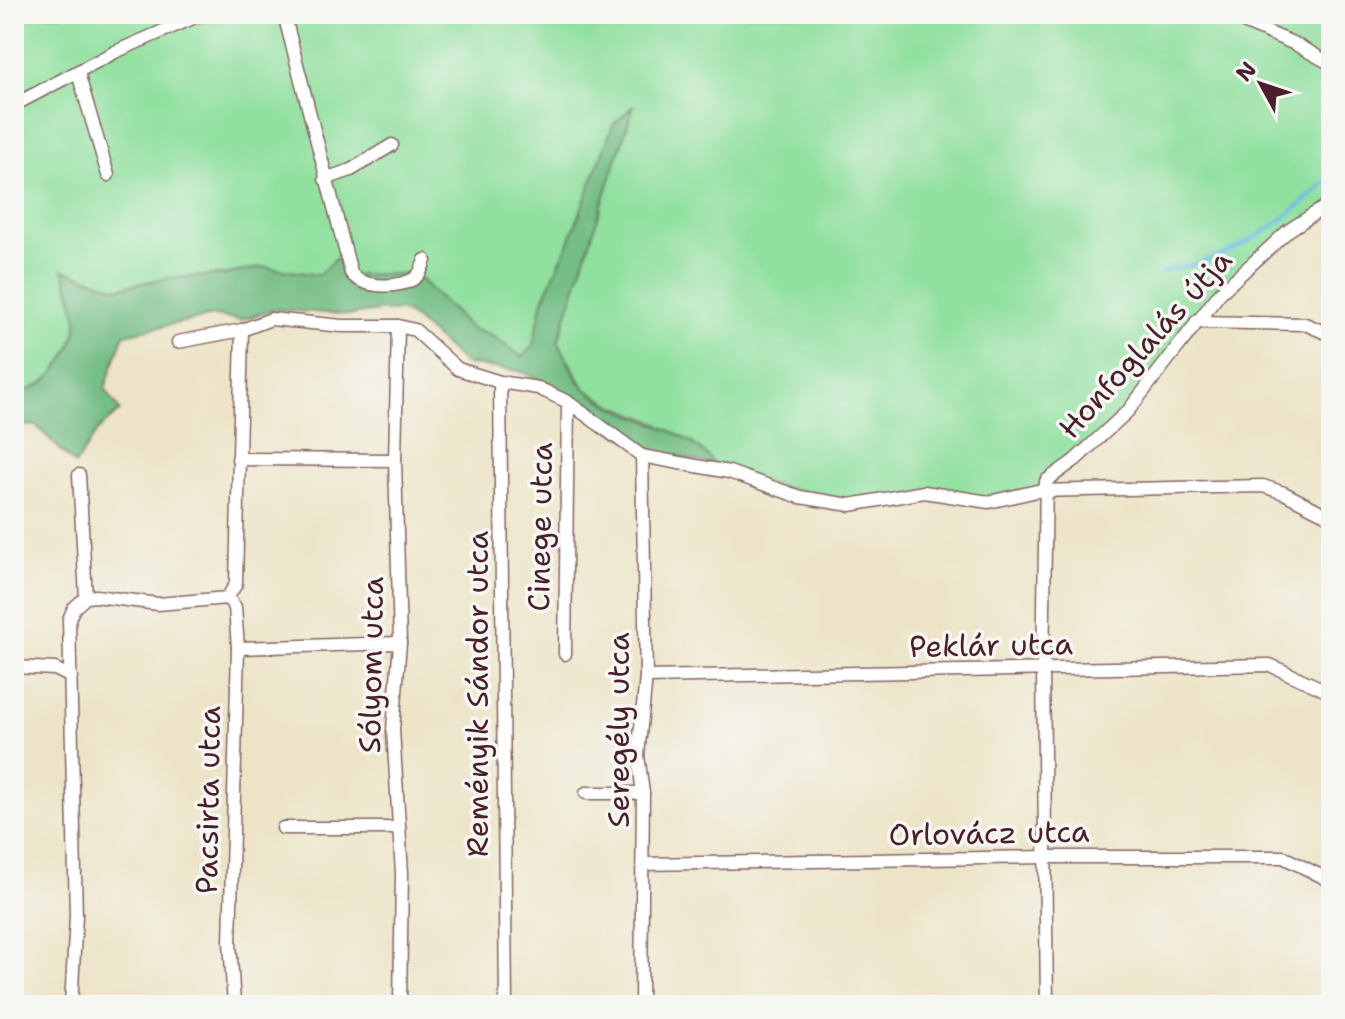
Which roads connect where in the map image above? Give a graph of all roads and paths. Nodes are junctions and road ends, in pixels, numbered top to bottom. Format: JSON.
{"nodes":[{"id":1,"x":202,"y":14,"type":"edge"},
{"id":2,"x":284,"y":14,"type":"edge"},
{"id":3,"x":1225,"y":14,"type":"edge"},
{"id":4,"x":1331,"y":64,"type":"edge"},
{"id":5,"x":78,"y":73,"type":"junction"},
{"id":6,"x":14,"y":105,"type":"edge"},
{"id":7,"x":392,"y":145,"type":"dead end"},
{"id":8,"x":108,"y":175,"type":"dead end"},
{"id":9,"x":325,"y":179,"type":"junction"},
{"id":10,"x":1331,"y":203,"type":"edge"},
{"id":11,"x":425,"y":260,"type":"dead end"},
{"id":12,"x":1196,"y":322,"type":"junction"},
{"id":13,"x":398,"y":326,"type":"junction"},
{"id":14,"x":242,"y":330,"type":"junction"},
{"id":15,"x":1331,"y":335,"type":"edge"},
{"id":16,"x":178,"y":342,"type":"dead end"},
{"id":17,"x":500,"y":382,"type":"junction"},
{"id":18,"x":568,"y":402,"type":"junction"},
{"id":19,"x":642,"y":456,"type":"junction"},
{"id":20,"x":238,"y":459,"type":"junction"},
{"id":21,"x":395,"y":460,"type":"junction"},
{"id":22,"x":1067,"y":466,"type":"junction"},
{"id":23,"x":79,"y":475,"type":"dead end"},
{"id":24,"x":1085,"y":490,"type":"junction"},
{"id":25,"x":1044,"y":491,"type":"junction"},
{"id":26,"x":1331,"y":517,"type":"edge"},
{"id":27,"x":86,"y":597,"type":"junction"},
{"id":28,"x":227,"y":598,"type":"junction"},
{"id":29,"x":400,"y":643,"type":"junction"},
{"id":30,"x":238,"y":648,"type":"junction"},
{"id":31,"x":565,"y":654,"type":"dead end"},
{"id":32,"x":14,"y":667,"type":"edge"},
{"id":33,"x":1043,"y":671,"type":"junction"},
{"id":34,"x":71,"y":677,"type":"junction"},
{"id":35,"x":646,"y":677,"type":"junction"},
{"id":36,"x":1331,"y":693,"type":"edge"},
{"id":37,"x":586,"y":793,"type":"dead end"},
{"id":38,"x":643,"y":793,"type":"junction"},
{"id":39,"x":283,"y":828,"type":"dead end"},
{"id":40,"x":399,"y":828,"type":"junction"},
{"id":41,"x":1046,"y":857,"type":"junction"},
{"id":42,"x":643,"y":864,"type":"junction"},
{"id":43,"x":1331,"y":881,"type":"edge"},
{"id":44,"x":14,"y":1004,"type":"edge"},
{"id":45,"x":21,"y":1005,"type":"edge"},
{"id":46,"x":71,"y":1005,"type":"edge"},
{"id":47,"x":234,"y":1005,"type":"edge"},
{"id":48,"x":400,"y":1005,"type":"edge"},
{"id":49,"x":506,"y":1005,"type":"edge"},
{"id":50,"x":641,"y":1005,"type":"edge"},
{"id":51,"x":1047,"y":1005,"type":"edge"}],
"edges":[{"from":1,"to":5,"type":"street"},
{"from":2,"to":9,"type":"street"},
{"from":3,"to":4,"type":"street"},
{"from":5,"to":6,"type":"street"},
{"from":5,"to":8,"type":"street"},
{"from":7,"to":9,"type":"street"},
{"from":9,"to":11,"type":"street"},
{"from":10,"to":12,"type":"street","name":"Honfoglalás útja"},
{"from":12,"to":15,"type":"street"},
{"from":12,"to":22,"type":"street","name":"Honfoglalás útja"},
{"from":13,"to":14,"type":"street"},
{"from":13,"to":17,"type":"street"},
{"from":13,"to":21,"type":"street","name":"Sólyom utca"},
{"from":14,"to":16,"type":"street"},
{"from":14,"to":20,"type":"street"},
{"from":17,"to":18,"type":"street"},
{"from":17,"to":49,"type":"street","name":"Reményik Sándor utca"},
{"from":18,"to":19,"type":"street"},
{"from":18,"to":31,"type":"street","name":"Cinege utca"},
{"from":19,"to":25,"type":"street"},
{"from":19,"to":35,"type":"street","name":"Seregély utca"},
{"from":20,"to":21,"type":"street"},
{"from":20,"to":28,"type":"street"},
{"from":21,"to":29,"type":"street","name":"Sólyom utca"},
{"from":22,"to":24,"type":"street"},
{"from":22,"to":25,"type":"street","name":"Honfoglalás útja"},
{"from":23,"to":27,"type":"street"},
{"from":24,"to":25,"type":"street"},
{"from":24,"to":26,"type":"street"},
{"from":25,"to":33,"type":"street"},
{"from":27,"to":28,"type":"street"},
{"from":27,"to":34,"type":"street"},
{"from":28,"to":30,"type":"street","name":"Pacsirta utca"},
{"from":29,"to":30,"type":"street"},
{"from":29,"to":40,"type":"street","name":"Sólyom utca"},
{"from":30,"to":47,"type":"street","name":"Pacsirta utca"},
{"from":32,"to":34,"type":"street"},
{"from":33,"to":35,"type":"street","name":"Peklár utca"},
{"from":33,"to":36,"type":"street","name":"Peklár utca"},
{"from":33,"to":41,"type":"street"},
{"from":34,"to":46,"type":"street"},
{"from":35,"to":38,"type":"street","name":"Seregély utca"},
{"from":37,"to":38,"type":"street"},
{"from":38,"to":42,"type":"street","name":"Seregély utca"},
{"from":39,"to":40,"type":"street"},
{"from":40,"to":48,"type":"street","name":"Sólyom utca"},
{"from":41,"to":42,"type":"street","name":"Orlovácz utca"},
{"from":41,"to":43,"type":"street","name":"Orlovácz utca"},
{"from":41,"to":51,"type":"street"},
{"from":42,"to":50,"type":"street","name":"Seregély utca"},
{"from":44,"to":45,"type":"street"}]}
